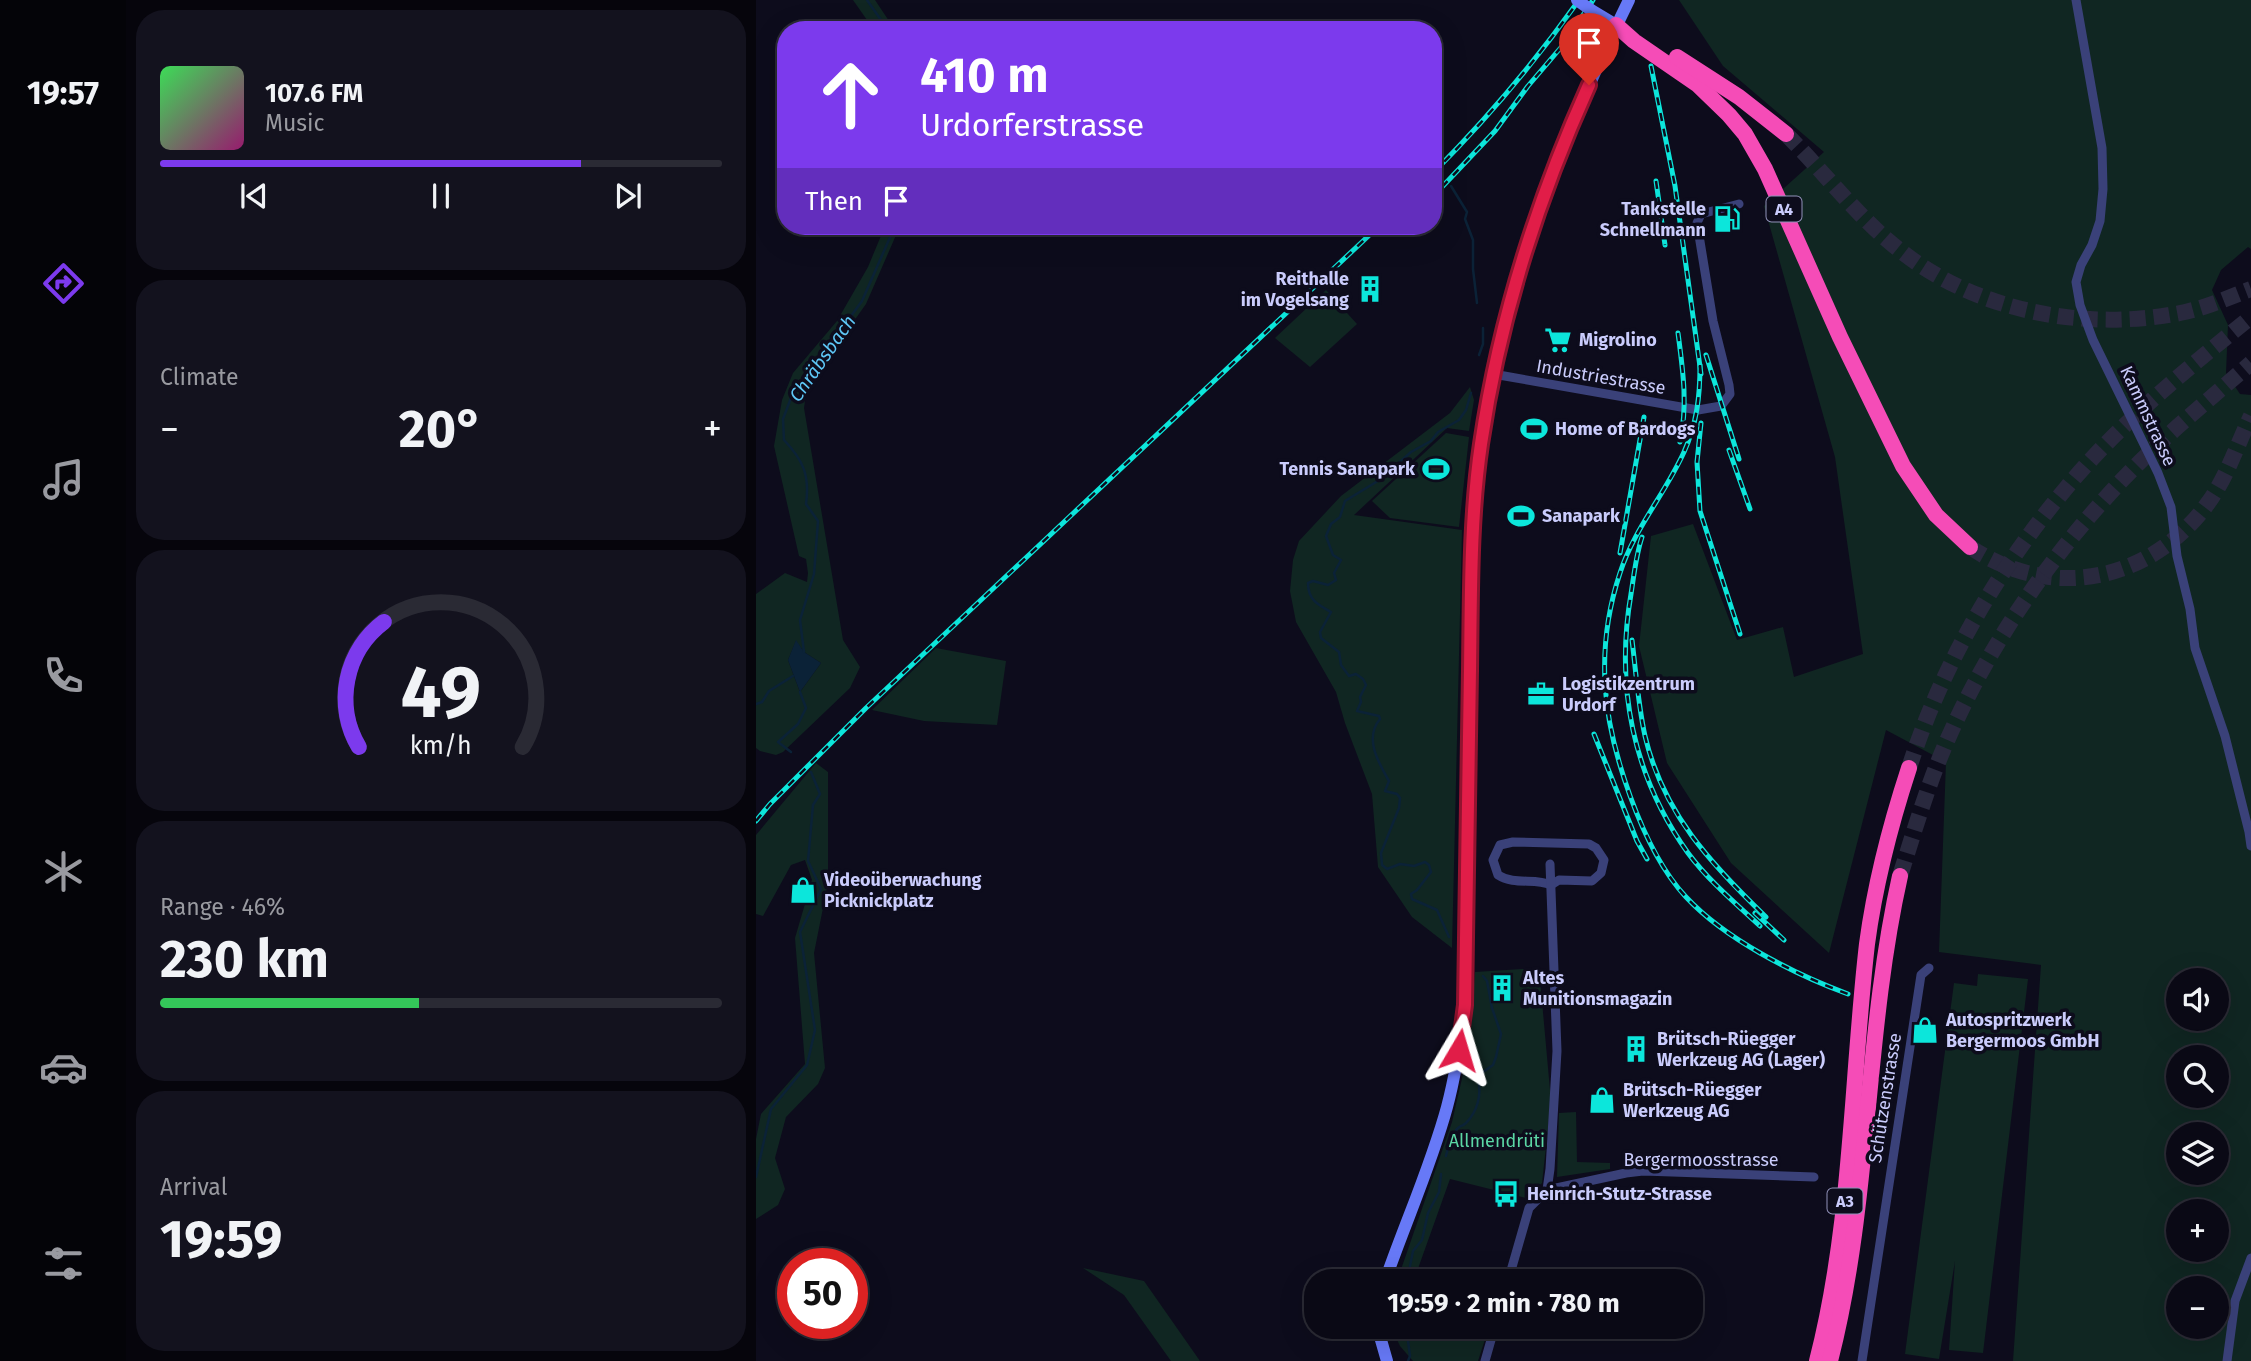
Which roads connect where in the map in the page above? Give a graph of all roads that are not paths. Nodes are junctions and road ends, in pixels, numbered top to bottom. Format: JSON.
{"nodes":[{"id":1,"x":1577,"y":0,"type":"edge"},
{"id":2,"x":1629,"y":0,"type":"edge"},
{"id":3,"x":2076,"y":0,"type":"edge"},
{"id":4,"x":1616,"y":25,"type":"junction"},
{"id":5,"x":1786,"y":134,"type":"tunnel mouth"},
{"id":6,"x":1739,"y":204,"type":"dead end"},
{"id":7,"x":1493,"y":374,"type":"junction"},
{"id":8,"x":1970,"y":547,"type":"tunnel mouth"},
{"id":9,"x":1909,"y":768,"type":"tunnel mouth"},
{"id":10,"x":2251,"y":846,"type":"edge"},
{"id":11,"x":1550,"y":864,"type":"dead end"},
{"id":12,"x":1900,"y":876,"type":"tunnel mouth"},
{"id":13,"x":1551,"y":885,"type":"junction"},
{"id":14,"x":1929,"y":968,"type":"dead end"},
{"id":15,"x":1814,"y":1177,"type":"dead end"},
{"id":16,"x":1547,"y":1190,"type":"junction"},
{"id":17,"x":2251,"y":1258,"type":"edge"},
{"id":18,"x":1389,"y":1269,"type":"edge"},
{"id":19,"x":1511,"y":1269,"type":"edge"},
{"id":20,"x":1380,"y":1339,"type":"edge"},
{"id":21,"x":1491,"y":1339,"type":"edge"},
{"id":22,"x":1386,"y":1361,"type":"edge"},
{"id":23,"x":1485,"y":1361,"type":"edge"},
{"id":24,"x":1817,"y":1361,"type":"edge"},
{"id":25,"x":1830,"y":1361,"type":"edge"},
{"id":26,"x":1862,"y":1361,"type":"edge"},
{"id":27,"x":2227,"y":1361,"type":"edge"}],
"edges":[{"from":1,"to":4,"type":"main road","bridge":true},
{"from":2,"to":4,"type":"main road"},
{"from":3,"to":10,"type":"street","name":"Kammstrasse"},
{"from":4,"to":5,"type":"highway"},
{"from":4,"to":7,"type":"main road"},
{"from":4,"to":8,"type":"highway","number":"A4"},
{"from":6,"to":7,"type":"street","name":"Industriestrasse"},
{"from":7,"to":18,"type":"main road"},
{"from":9,"to":24,"type":"highway","number":"A3"},
{"from":11,"to":13,"type":"street"},
{"from":12,"to":25,"type":"highway","number":"A3"},
{"from":13,"to":13,"type":"street"},
{"from":13,"to":16,"type":"street"},
{"from":14,"to":26,"type":"street","name":"Schützenstrasse"},
{"from":15,"to":16,"type":"street","name":"Bergermoosstrasse"},
{"from":16,"to":19,"type":"street"},
{"from":17,"to":27,"type":"street"},
{"from":20,"to":22,"type":"main road"},
{"from":21,"to":23,"type":"street"}]}
